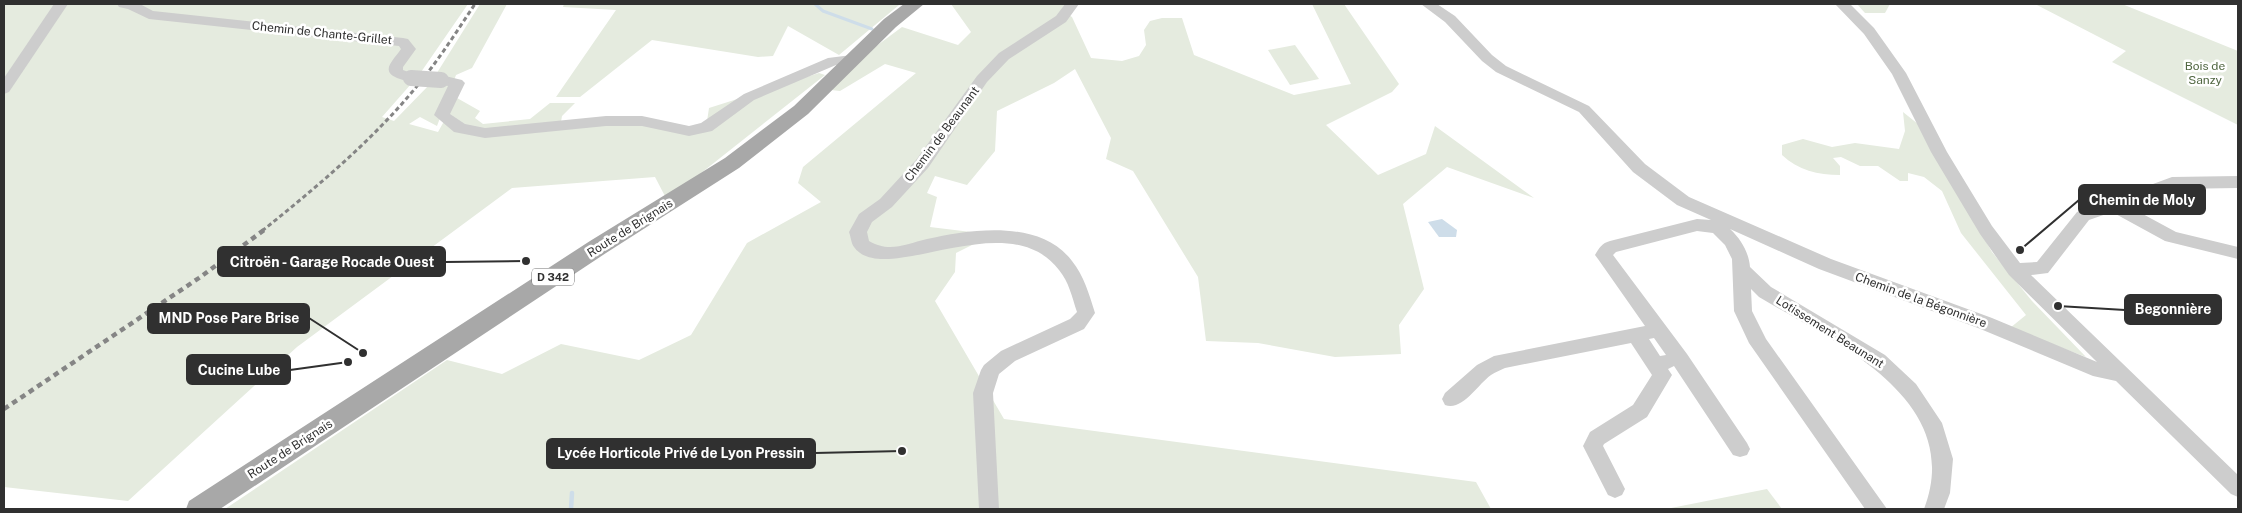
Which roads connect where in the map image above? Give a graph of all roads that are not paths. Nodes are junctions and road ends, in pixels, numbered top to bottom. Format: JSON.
{"nodes":[{"id":1,"x":61,"y":4,"type":"edge"},
{"id":2,"x":124,"y":4,"type":"edge"},
{"id":3,"x":915,"y":4,"type":"edge"},
{"id":4,"x":1072,"y":4,"type":"edge"},
{"id":5,"x":1428,"y":4,"type":"edge"},
{"id":6,"x":1842,"y":4,"type":"edge"},
{"id":7,"x":852,"y":59,"type":"junction"},
{"id":8,"x":4,"y":89,"type":"edge"},
{"id":9,"x":2238,"y":182,"type":"edge"},
{"id":10,"x":2112,"y":204,"type":"junction"},
{"id":11,"x":1720,"y":223,"type":"junction"},
{"id":12,"x":2238,"y":253,"type":"edge"},
{"id":13,"x":1742,"y":270,"type":"junction"},
{"id":14,"x":2015,"y":270,"type":"junction"},
{"id":15,"x":1659,"y":330,"type":"junction"},
{"id":16,"x":1636,"y":335,"type":"junction"},
{"id":17,"x":1680,"y":359,"type":"junction"},
{"id":18,"x":1655,"y":364,"type":"junction"},
{"id":19,"x":2121,"y":374,"type":"junction"},
{"id":20,"x":1452,"y":399,"type":"dead end"},
{"id":21,"x":1740,"y":449,"type":"dead end"},
{"id":22,"x":2238,"y":488,"type":"edge"},
{"id":23,"x":1615,"y":489,"type":"dead end"},
{"id":24,"x":199,"y":509,"type":"edge"},
{"id":25,"x":989,"y":509,"type":"edge"},
{"id":26,"x":1877,"y":509,"type":"edge"},
{"id":27,"x":1934,"y":509,"type":"edge"}],
"edges":[{"from":1,"to":8,"type":"street"},
{"from":2,"to":7,"type":"street","name":"Chemin de Chante-Grillet","bridge":true},
{"from":3,"to":7,"type":"main road","name":"Route de Brignais","number":"D 342"},
{"from":4,"to":25,"type":"street","name":"Chemin de Beaunant"},
{"from":5,"to":11,"type":"street","name":"Chemin de la Bégonnière"},
{"from":6,"to":14,"type":"street"},
{"from":7,"to":24,"type":"main road","name":"Route de Brignais","number":"D 342"},
{"from":9,"to":10,"type":"street"},
{"from":10,"to":12,"type":"street"},
{"from":10,"to":14,"type":"street"},
{"from":11,"to":13,"type":"street","name":"Lotissement Beaunant"},
{"from":11,"to":15,"type":"street","name":"Chemin de la Bégonnière"},
{"from":11,"to":19,"type":"street","name":"Chemin de la Bégonnière"},
{"from":13,"to":26,"type":"street","name":"Lotissement Beaunant"},
{"from":13,"to":27,"type":"street","name":"Lotissement Beaunant"},
{"from":14,"to":19,"type":"street"},
{"from":15,"to":16,"type":"street"},
{"from":15,"to":17,"type":"street","name":"Chemin de la Bégonnière"},
{"from":16,"to":18,"type":"street"},
{"from":16,"to":20,"type":"street"},
{"from":17,"to":18,"type":"street"},
{"from":17,"to":21,"type":"street","name":"Chemin de la Bégonnière"},
{"from":18,"to":23,"type":"street"},
{"from":19,"to":22,"type":"street"}]}
